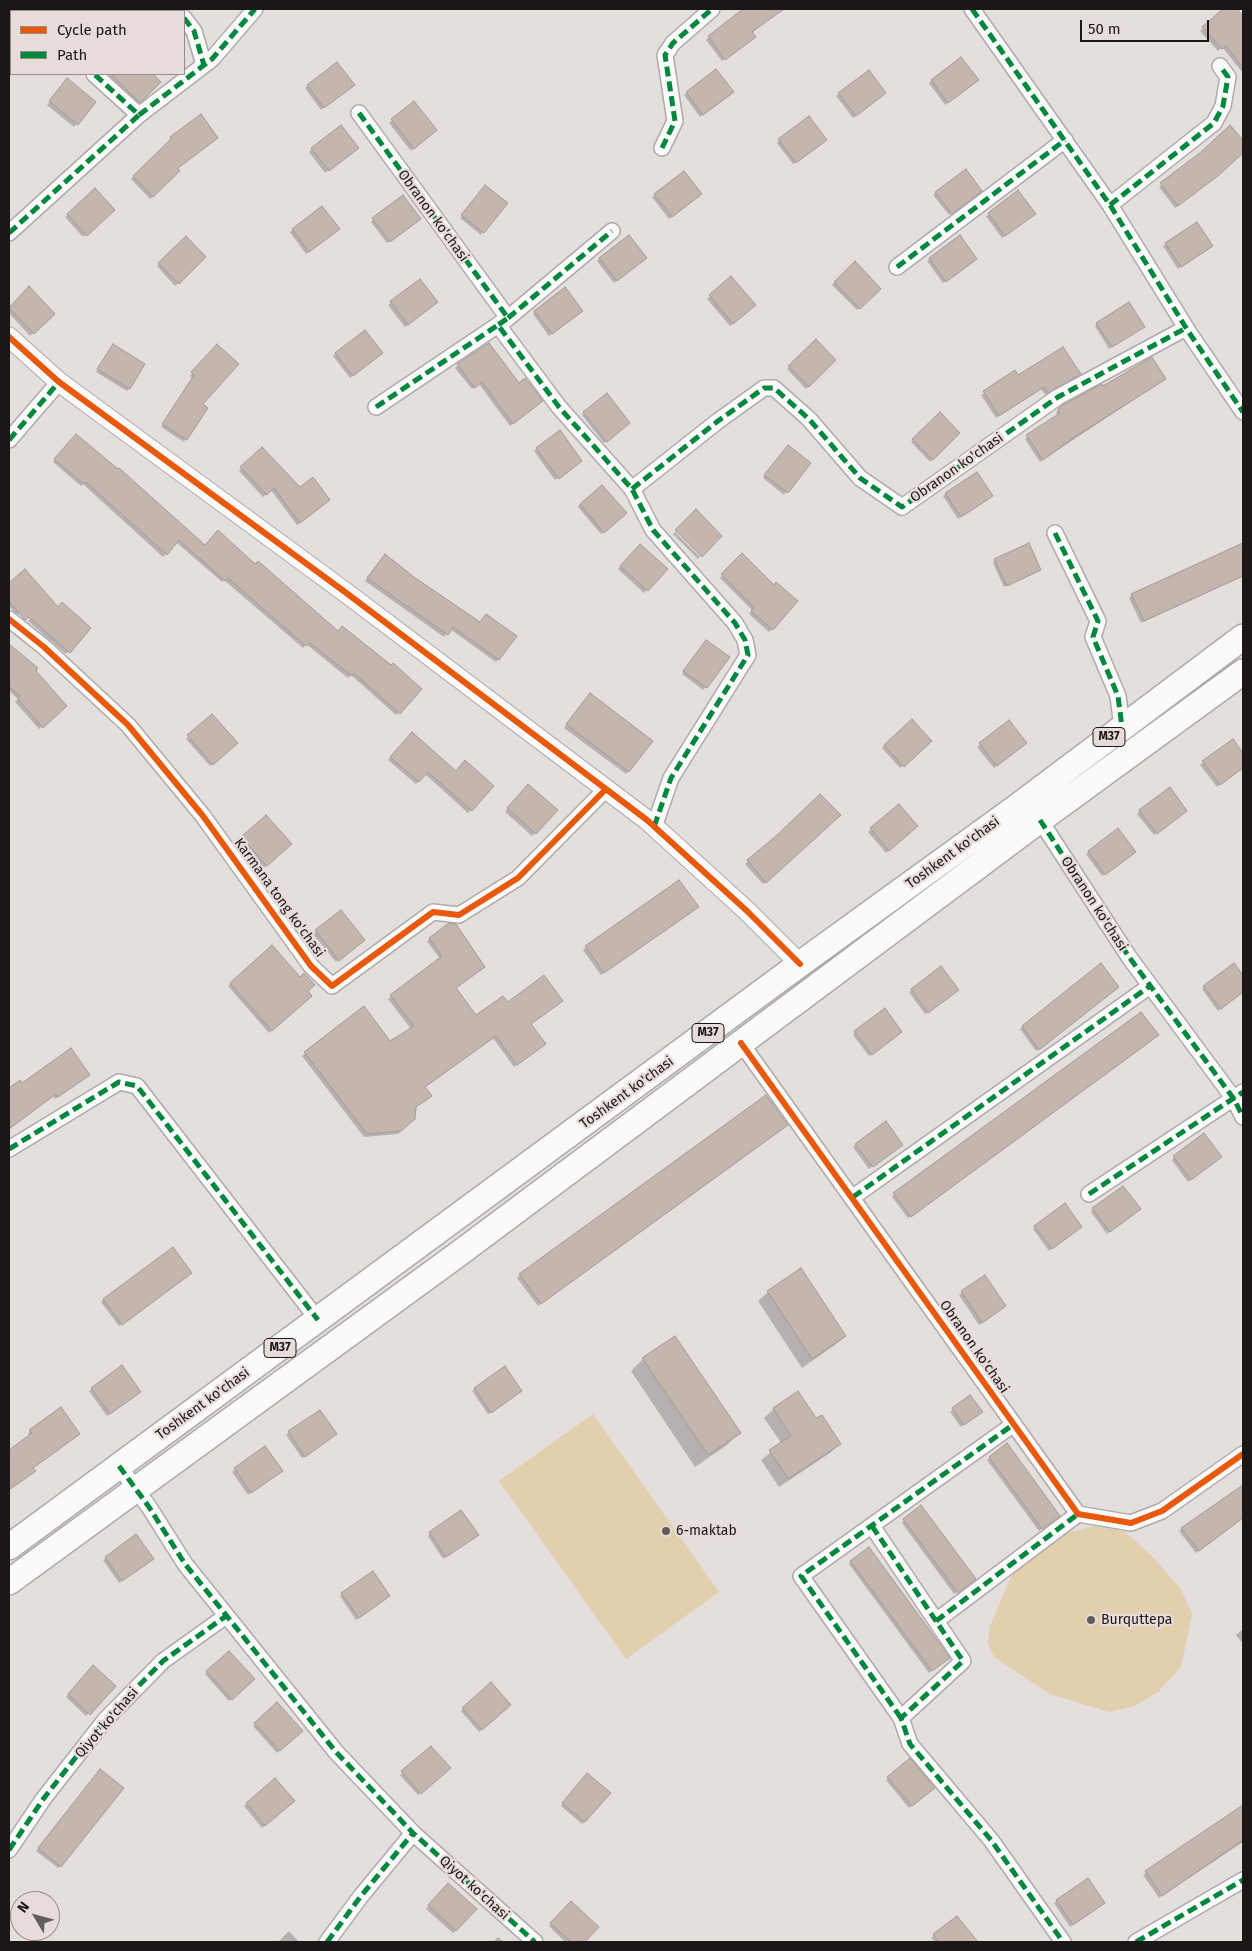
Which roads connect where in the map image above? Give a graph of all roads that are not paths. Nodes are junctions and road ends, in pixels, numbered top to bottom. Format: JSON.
{"nodes":[{"id":1,"x":255,"y":9,"type":"edge"},
{"id":2,"x":712,"y":9,"type":"edge"},
{"id":3,"x":972,"y":9,"type":"edge"},
{"id":4,"x":185,"y":19,"type":"edge"},
{"id":5,"x":204,"y":65,"type":"junction"},
{"id":6,"x":1220,"y":66,"type":"dead end"},
{"id":7,"x":95,"y":75,"type":"edge"},
{"id":8,"x":359,"y":113,"type":"dead end"},
{"id":9,"x":140,"y":115,"type":"junction"},
{"id":10,"x":1065,"y":140,"type":"junction"},
{"id":11,"x":662,"y":148,"type":"dead end"},
{"id":12,"x":1110,"y":205,"type":"junction"},
{"id":13,"x":612,"y":231,"type":"dead end"},
{"id":14,"x":9,"y":233,"type":"edge"},
{"id":15,"x":897,"y":267,"type":"dead end"},
{"id":16,"x":503,"y":322,"type":"junction"},
{"id":17,"x":1186,"y":328,"type":"junction"},
{"id":18,"x":9,"y":337,"type":"edge"},
{"id":19,"x":59,"y":382,"type":"junction"},
{"id":20,"x":376,"y":407,"type":"dead end"},
{"id":21,"x":1243,"y":412,"type":"edge"},
{"id":22,"x":9,"y":440,"type":"edge"},
{"id":23,"x":632,"y":489,"type":"junction"},
{"id":24,"x":1055,"y":533,"type":"dead end"},
{"id":25,"x":9,"y":619,"type":"edge"},
{"id":26,"x":1243,"y":637,"type":"edge"},
{"id":27,"x":1243,"y":672,"type":"edge"},
{"id":28,"x":1122,"y":727,"type":"junction"},
{"id":29,"x":606,"y":789,"type":"junction"},
{"id":30,"x":1040,"y":820,"type":"junction"},
{"id":31,"x":654,"y":827,"type":"junction"},
{"id":32,"x":800,"y":964,"type":"junction"},
{"id":33,"x":1150,"y":986,"type":"junction"},
{"id":34,"x":741,"y":1043,"type":"junction"},
{"id":35,"x":1239,"y":1096,"type":"edge"},
{"id":36,"x":1243,"y":1117,"type":"edge"},
{"id":37,"x":9,"y":1149,"type":"edge"},
{"id":38,"x":1089,"y":1194,"type":"dead end"},
{"id":39,"x":853,"y":1197,"type":"junction"},
{"id":40,"x":318,"y":1320,"type":"junction"},
{"id":41,"x":1014,"y":1424,"type":"junction"},
{"id":42,"x":1243,"y":1454,"type":"edge"},
{"id":43,"x":120,"y":1466,"type":"junction"},
{"id":44,"x":136,"y":1490,"type":"junction"},
{"id":45,"x":1078,"y":1514,"type":"junction"},
{"id":46,"x":872,"y":1526,"type":"junction"},
{"id":47,"x":9,"y":1548,"type":"edge"},
{"id":48,"x":9,"y":1582,"type":"edge"},
{"id":49,"x":226,"y":1616,"type":"junction"},
{"id":50,"x":936,"y":1621,"type":"junction"},
{"id":51,"x":900,"y":1718,"type":"junction"},
{"id":52,"x":413,"y":1833,"type":"junction"},
{"id":53,"x":9,"y":1850,"type":"edge"},
{"id":54,"x":1243,"y":1880,"type":"edge"},
{"id":55,"x":327,"y":1942,"type":"edge"},
{"id":56,"x":535,"y":1942,"type":"edge"},
{"id":57,"x":1063,"y":1942,"type":"edge"},
{"id":58,"x":1136,"y":1942,"type":"edge"}],
"edges":[{"from":1,"to":5,"type":"street"},
{"from":2,"to":11,"type":"street"},
{"from":3,"to":10,"type":"street"},
{"from":4,"to":5,"type":"street"},
{"from":5,"to":9,"type":"street"},
{"from":6,"to":12,"type":"street"},
{"from":7,"to":9,"type":"street"},
{"from":8,"to":16,"type":"street","name":"Obranon ko'chasi"},
{"from":9,"to":14,"type":"street"},
{"from":10,"to":12,"type":"street"},
{"from":10,"to":15,"type":"street"},
{"from":12,"to":17,"type":"street"},
{"from":13,"to":16,"type":"street"},
{"from":16,"to":20,"type":"street"},
{"from":16,"to":23,"type":"street","name":"Obranon ko'chasi"},
{"from":17,"to":21,"type":"street"},
{"from":17,"to":23,"type":"street","name":"Obranon ko'chasi"},
{"from":18,"to":19,"type":"street"},
{"from":19,"to":22,"type":"street"},
{"from":19,"to":29,"type":"street"},
{"from":23,"to":31,"type":"street","name":"Obranon ko'chasi"},
{"from":24,"to":28,"type":"street"},
{"from":25,"to":29,"type":"street","name":"Karmana tong ko'chasi"},
{"from":26,"to":28,"type":"highway","name":"Toshkent ko'chasi","number":"M37"},
{"from":27,"to":30,"type":"highway","name":"Toshkent ko'chasi","number":"M37"},
{"from":28,"to":32,"type":"highway","name":"Toshkent ko'chasi","number":"M37"},
{"from":29,"to":31,"type":"street"},
{"from":30,"to":33,"type":"street","name":"Obranon ko'chasi"},
{"from":30,"to":34,"type":"highway","name":"Toshkent ko'chasi","number":"M37"},
{"from":31,"to":32,"type":"street"},
{"from":32,"to":40,"type":"highway","name":"Toshkent ko'chasi","number":"M37"},
{"from":33,"to":35,"type":"street","name":"Obranon ko'chasi"},
{"from":33,"to":39,"type":"street"},
{"from":34,"to":39,"type":"street","name":"Obranon ko'chasi"},
{"from":34,"to":44,"type":"highway","name":"Toshkent ko'chasi","number":"M37"},
{"from":35,"to":36,"type":"street","name":"Obranon ko'chasi"},
{"from":35,"to":38,"type":"street"},
{"from":37,"to":40,"type":"street"},
{"from":39,"to":41,"type":"street","name":"Obranon ko'chasi"},
{"from":40,"to":43,"type":"highway","name":"Toshkent ko'chasi","number":"M37"},
{"from":41,"to":45,"type":"street","name":"Obranon ko'chasi"},
{"from":41,"to":46,"type":"street"},
{"from":42,"to":45,"type":"street"},
{"from":43,"to":44,"type":"street","name":"Qiyot ko'chasi"},
{"from":43,"to":47,"type":"highway","name":"Toshkent ko'chasi","number":"M37"},
{"from":44,"to":48,"type":"highway","name":"Toshkent ko'chasi","number":"M37"},
{"from":44,"to":49,"type":"street","name":"Qiyot ko'chasi"},
{"from":45,"to":50,"type":"street"},
{"from":46,"to":50,"type":"street"},
{"from":46,"to":51,"type":"street"},
{"from":49,"to":52,"type":"street","name":"Qiyot ko'chasi"},
{"from":49,"to":53,"type":"street","name":"Qiyot ko'chasi"},
{"from":50,"to":51,"type":"street"},
{"from":51,"to":57,"type":"street"},
{"from":52,"to":55,"type":"street"},
{"from":52,"to":56,"type":"street","name":"Qiyot ko'chasi"},
{"from":54,"to":58,"type":"street"}]}
